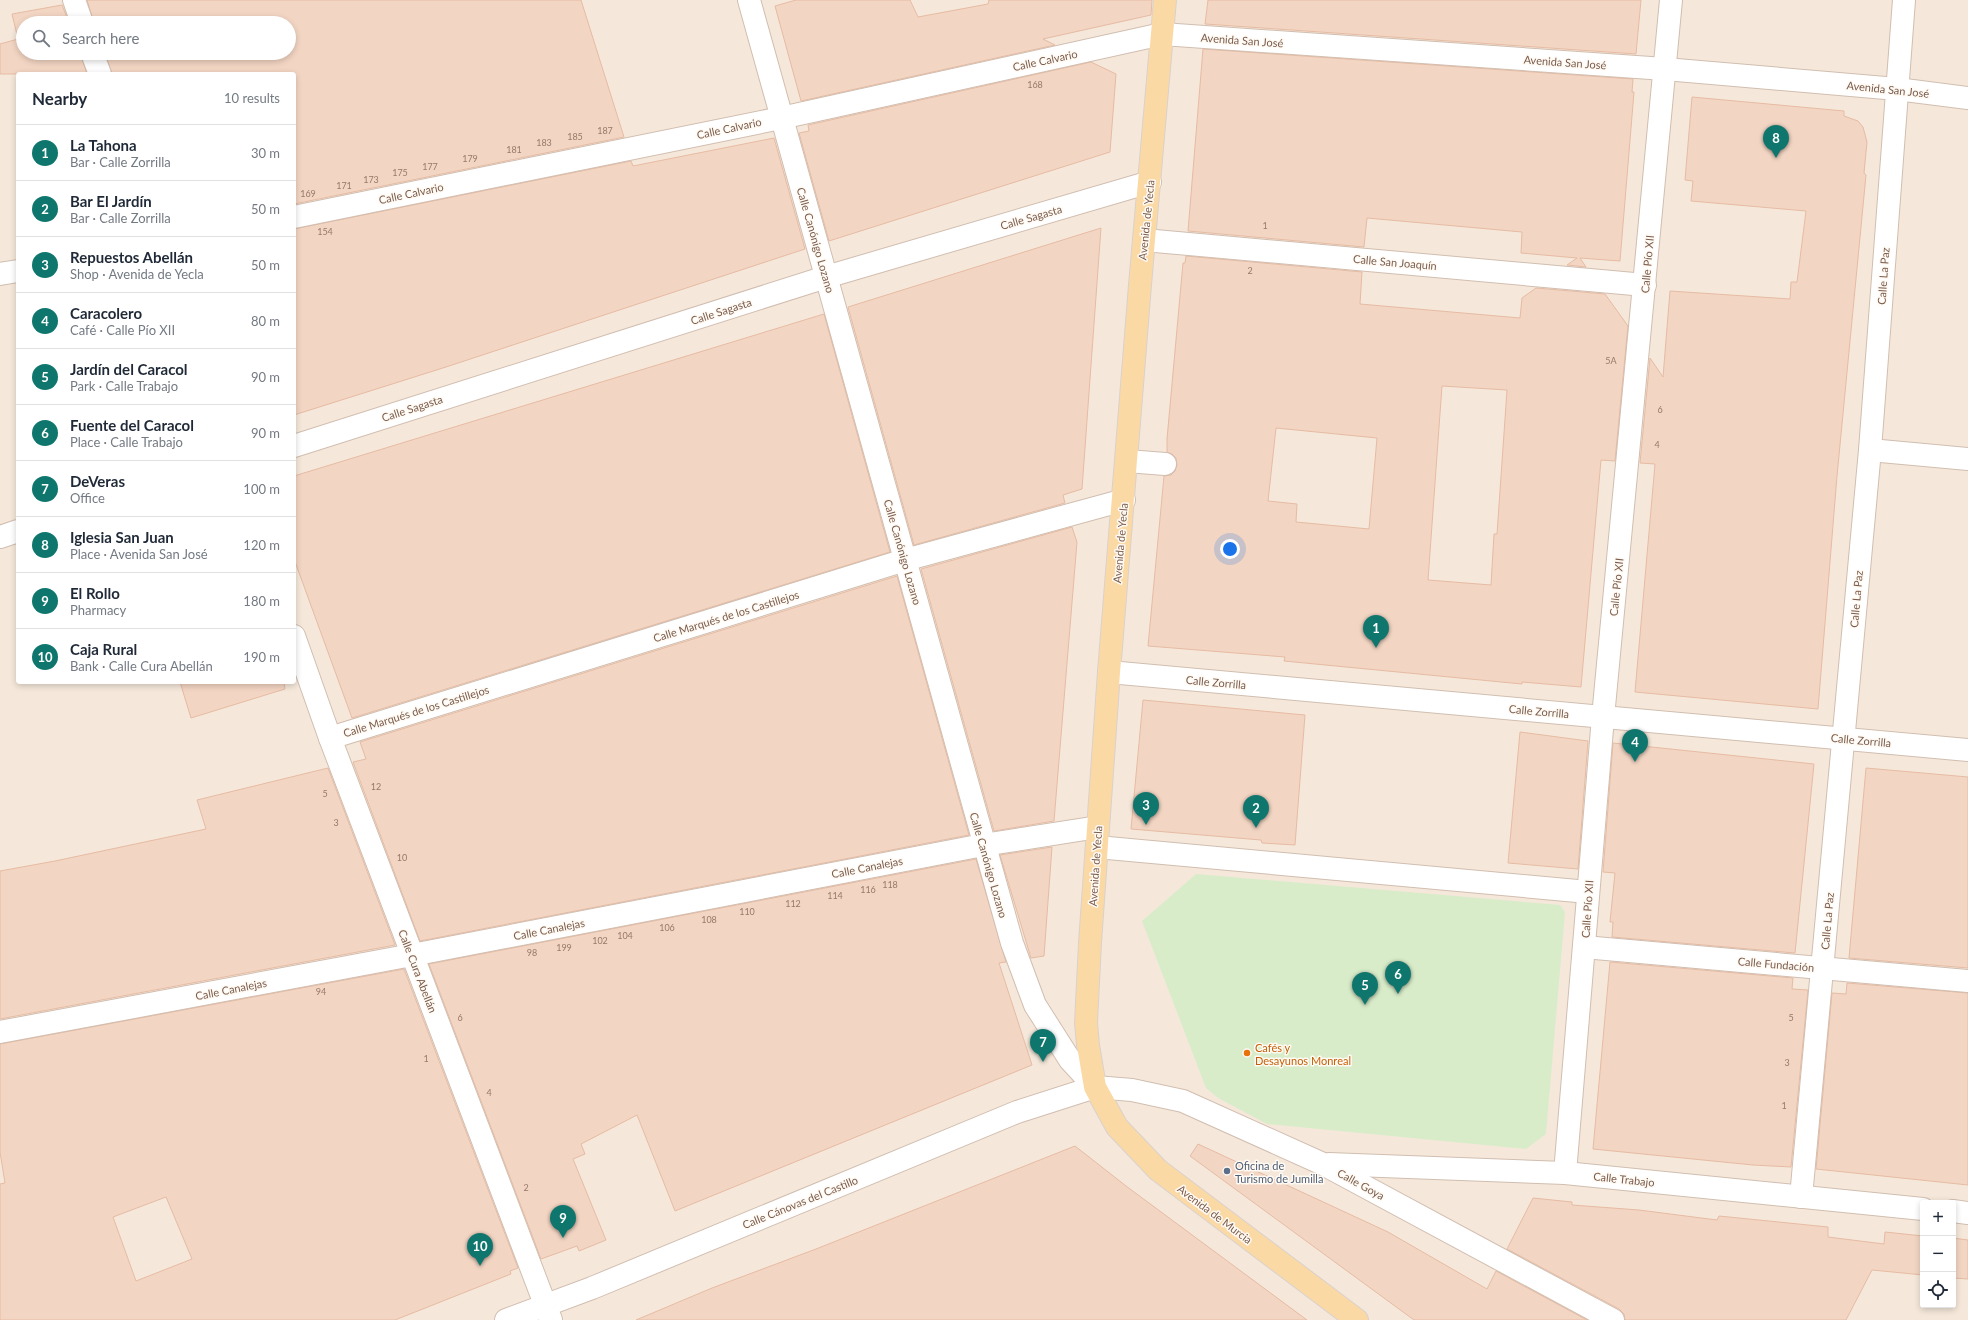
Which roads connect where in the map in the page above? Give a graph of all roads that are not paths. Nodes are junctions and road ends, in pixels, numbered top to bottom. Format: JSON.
{"nodes":[{"id":1,"x":74,"y":0,"type":"edge"},
{"id":2,"x":749,"y":0,"type":"edge"},
{"id":3,"x":1166,"y":0,"type":"edge"},
{"id":4,"x":1671,"y":0,"type":"edge"},
{"id":5,"x":1904,"y":0,"type":"edge"},
{"id":6,"x":80,"y":16,"type":"edge"},
{"id":7,"x":1162,"y":34,"type":"junction"},
{"id":8,"x":95,"y":60,"type":"edge"},
{"id":9,"x":1664,"y":70,"type":"junction"},
{"id":10,"x":99,"y":72,"type":"edge"},
{"id":11,"x":1897,"y":89,"type":"junction"},
{"id":12,"x":1968,"y":98,"type":"edge"},
{"id":13,"x":781,"y":118,"type":"junction"},
{"id":14,"x":1150,"y":182,"type":"junction"},
{"id":15,"x":296,"y":217,"type":"edge"},
{"id":16,"x":1144,"y":240,"type":"junction"},
{"id":17,"x":16,"y":271,"type":"edge"},
{"id":18,"x":0,"y":274,"type":"edge"},
{"id":19,"x":826,"y":277,"type":"junction"},
{"id":20,"x":1645,"y":285,"type":"junction"},
{"id":21,"x":296,"y":445,"type":"edge"},
{"id":22,"x":1870,"y":450,"type":"junction"},
{"id":23,"x":1968,"y":459,"type":"edge"},
{"id":24,"x":1127,"y":461,"type":"junction"},
{"id":25,"x":1165,"y":464,"type":"dead end"},
{"id":26,"x":1124,"y":500,"type":"junction"},
{"id":27,"x":16,"y":532,"type":"edge"},
{"id":28,"x":0,"y":537,"type":"edge"},
{"id":29,"x":905,"y":560,"type":"junction"},
{"id":30,"x":296,"y":642,"type":"edge"},
{"id":31,"x":1110,"y":672,"type":"junction"},
{"id":32,"x":1603,"y":717,"type":"junction"},
{"id":33,"x":330,"y":738,"type":"junction"},
{"id":34,"x":1843,"y":738,"type":"junction"},
{"id":35,"x":1968,"y":750,"type":"edge"},
{"id":36,"x":1097,"y":837,"type":"junction"},
{"id":37,"x":983,"y":845,"type":"junction"},
{"id":38,"x":1588,"y":892,"type":"junction"},
{"id":39,"x":1584,"y":948,"type":"junction"},
{"id":40,"x":412,"y":955,"type":"junction"},
{"id":41,"x":1822,"y":968,"type":"junction"},
{"id":42,"x":1968,"y":981,"type":"edge"},
{"id":43,"x":0,"y":1032,"type":"edge"},
{"id":44,"x":1095,"y":1087,"type":"junction"},
{"id":45,"x":1324,"y":1164,"type":"junction"},
{"id":46,"x":1565,"y":1173,"type":"junction"},
{"id":47,"x":1801,"y":1197,"type":"junction"},
{"id":48,"x":1920,"y":1209,"type":"edge"},
{"id":49,"x":1956,"y":1211,"type":"edge"},
{"id":50,"x":1968,"y":1213,"type":"edge"},
{"id":51,"x":548,"y":1313,"type":"edge"},
{"id":52,"x":506,"y":1320,"type":"edge"},
{"id":53,"x":1357,"y":1320,"type":"edge"},
{"id":54,"x":1613,"y":1320,"type":"edge"}],
"edges":[{"from":1,"to":6,"type":"street"},
{"from":2,"to":13,"type":"street","name":"Calle Canónigo Lozano"},
{"from":3,"to":7,"type":"main road","name":"Avenida de Yecla"},
{"from":4,"to":9,"type":"street","name":"Calle Pío XII"},
{"from":5,"to":11,"type":"street","name":"Calle La Paz"},
{"from":7,"to":9,"type":"street","name":"Avenida San José"},
{"from":7,"to":13,"type":"street","name":"Calle Calvario"},
{"from":7,"to":14,"type":"main road","name":"Avenida de Yecla"},
{"from":8,"to":10,"type":"street"},
{"from":9,"to":11,"type":"street","name":"Avenida San José"},
{"from":9,"to":20,"type":"street","name":"Calle Pío XII"},
{"from":11,"to":12,"type":"street","name":"Avenida San José"},
{"from":11,"to":22,"type":"street","name":"Calle La Paz"},
{"from":13,"to":15,"type":"street","name":"Calle Calvario"},
{"from":13,"to":19,"type":"street","name":"Calle Canónigo Lozano"},
{"from":14,"to":16,"type":"main road","name":"Avenida de Yecla"},
{"from":14,"to":19,"type":"street","name":"Calle Sagasta"},
{"from":16,"to":20,"type":"street","name":"Calle San Joaquín"},
{"from":16,"to":24,"type":"main road","name":"Avenida de Yecla"},
{"from":17,"to":18,"type":"street"},
{"from":19,"to":21,"type":"street","name":"Calle Sagasta"},
{"from":19,"to":29,"type":"street","name":"Calle Canónigo Lozano"},
{"from":20,"to":32,"type":"street","name":"Calle Pío XII"},
{"from":22,"to":23,"type":"street"},
{"from":22,"to":34,"type":"street","name":"Calle La Paz"},
{"from":24,"to":25,"type":"street"},
{"from":24,"to":26,"type":"main road","name":"Avenida de Yecla"},
{"from":26,"to":29,"type":"street","name":"Calle Marqués de los Castillejos"},
{"from":26,"to":31,"type":"main road","name":"Avenida de Yecla"},
{"from":27,"to":28,"type":"street"},
{"from":29,"to":33,"type":"street","name":"Calle Marqués de los Castillejos"},
{"from":29,"to":37,"type":"street","name":"Calle Canónigo Lozano"},
{"from":30,"to":33,"type":"street","name":"Calle Cura Abellán"},
{"from":31,"to":32,"type":"street","name":"Calle Zorrilla"},
{"from":31,"to":36,"type":"main road","name":"Avenida de Yecla"},
{"from":32,"to":34,"type":"street","name":"Calle Zorrilla"},
{"from":32,"to":38,"type":"street","name":"Calle Pío XII"},
{"from":33,"to":40,"type":"street","name":"Calle Cura Abellán"},
{"from":34,"to":35,"type":"street","name":"Calle Zorrilla"},
{"from":34,"to":41,"type":"street","name":"Calle La Paz"},
{"from":36,"to":37,"type":"street","name":"Calle Canalejas"},
{"from":36,"to":38,"type":"street","name":"Calle Canalejas"},
{"from":36,"to":44,"type":"main road","name":"Avenida de Yecla"},
{"from":37,"to":40,"type":"street","name":"Calle Canalejas"},
{"from":37,"to":44,"type":"street","name":"Calle Canónigo Lozano"},
{"from":38,"to":39,"type":"street","name":"Calle Pío XII"},
{"from":39,"to":41,"type":"street","name":"Calle Fundación"},
{"from":39,"to":46,"type":"street","name":"Calle Pío XII"},
{"from":40,"to":43,"type":"street","name":"Calle Canalejas"},
{"from":40,"to":51,"type":"street","name":"Calle Cura Abellán"},
{"from":41,"to":42,"type":"street","name":"Calle Fundación"},
{"from":41,"to":47,"type":"street","name":"Calle La Paz"},
{"from":44,"to":45,"type":"street","name":"Calle Goya"},
{"from":44,"to":51,"type":"street","name":"Calle Cánovas del Castillo"},
{"from":44,"to":53,"type":"main road","name":"Avenida de Murcia"},
{"from":45,"to":46,"type":"street","name":"Calle Trabajo"},
{"from":45,"to":54,"type":"street","name":"Calle Goya"},
{"from":46,"to":47,"type":"street","name":"Calle Trabajo"},
{"from":47,"to":48,"type":"street","name":"Calle Trabajo"},
{"from":49,"to":50,"type":"street"},
{"from":51,"to":52,"type":"street","name":"Calle Cánovas del Castillo"}]}
